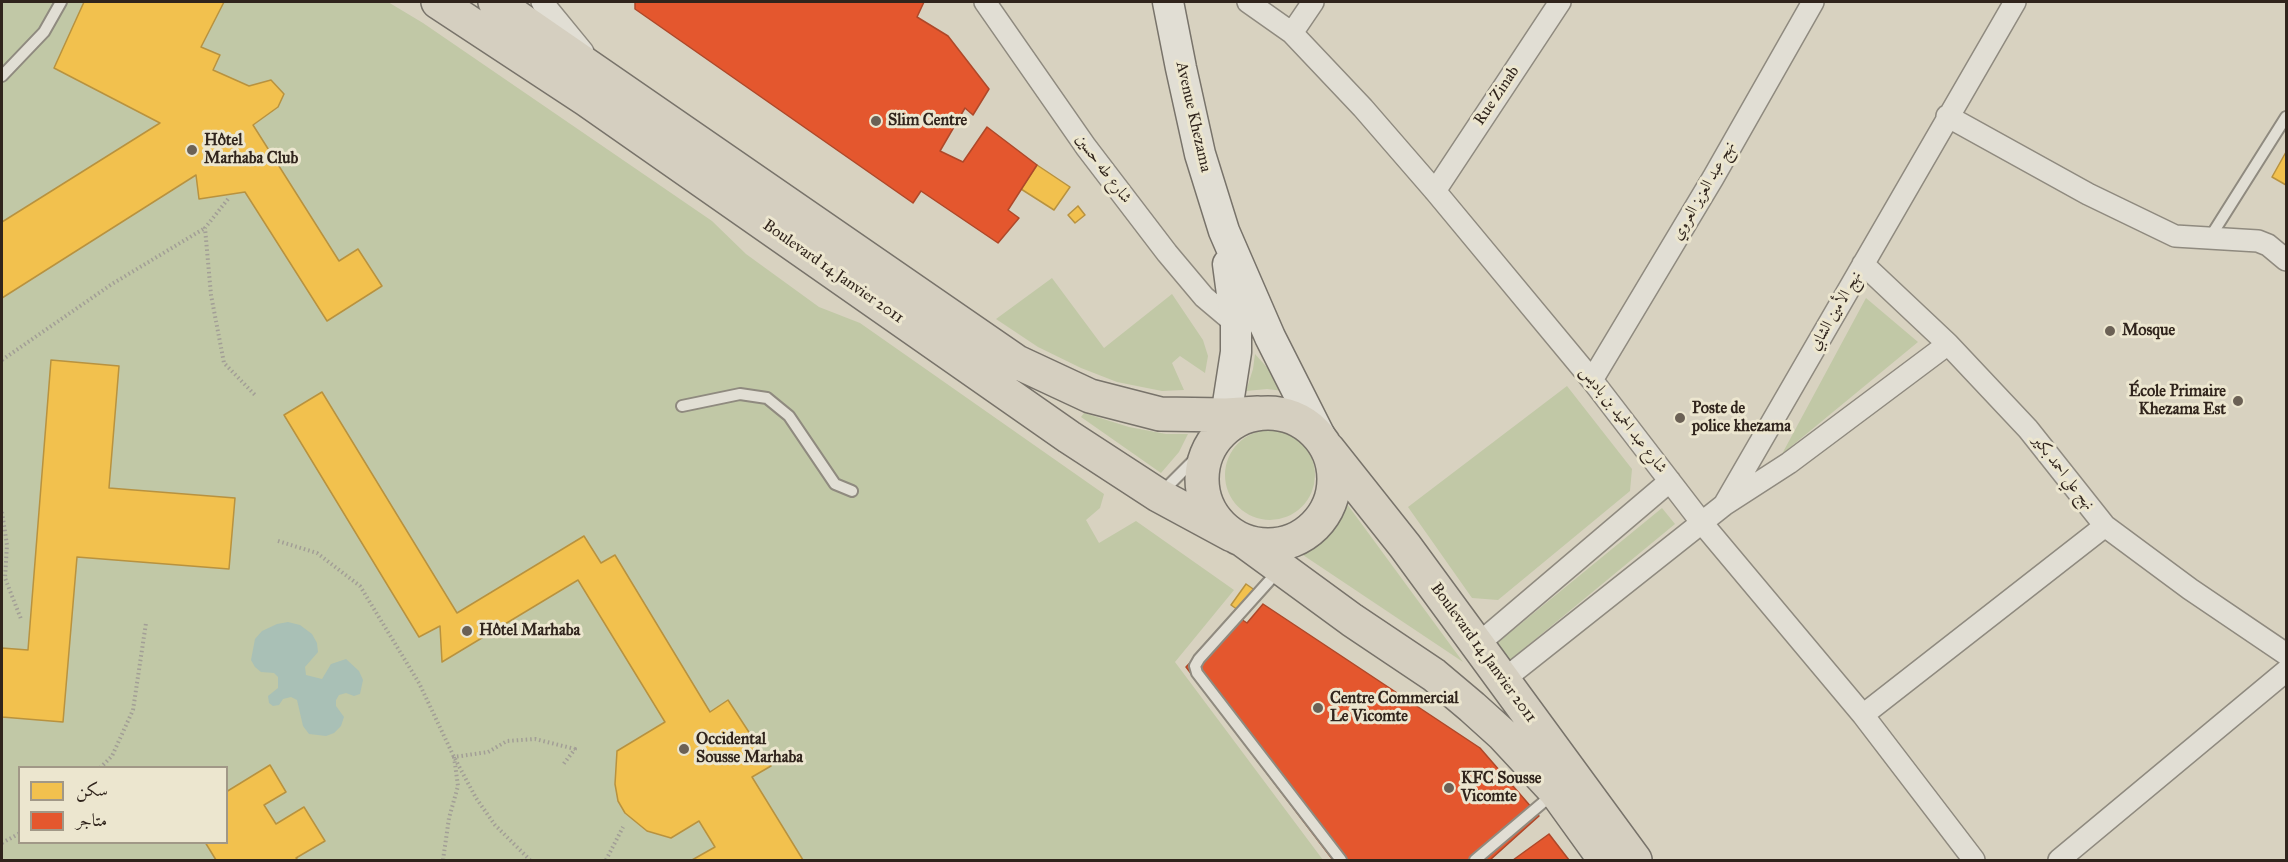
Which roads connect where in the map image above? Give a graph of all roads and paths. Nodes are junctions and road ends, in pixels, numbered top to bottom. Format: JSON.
{"nodes":[{"id":1,"x":61,"y":2,"type":"edge"},
{"id":2,"x":438,"y":2,"type":"edge"},
{"id":3,"x":495,"y":2,"type":"edge"},
{"id":4,"x":542,"y":2,"type":"edge"},
{"id":5,"x":985,"y":2,"type":"edge"},
{"id":6,"x":1168,"y":2,"type":"edge"},
{"id":7,"x":1248,"y":2,"type":"edge"},
{"id":8,"x":1313,"y":2,"type":"edge"},
{"id":9,"x":1560,"y":2,"type":"edge"},
{"id":10,"x":1813,"y":2,"type":"edge"},
{"id":11,"x":2015,"y":2,"type":"edge"},
{"id":12,"x":1293,"y":33,"type":"junction"},
{"id":13,"x":2,"y":76,"type":"edge"},
{"id":14,"x":604,"y":78,"type":"junction"},
{"id":15,"x":1947,"y":116,"type":"junction"},
{"id":16,"x":2286,"y":117,"type":"edge"},
{"id":17,"x":1435,"y":191,"type":"junction"},
{"id":18,"x":228,"y":199,"type":"dead end"},
{"id":19,"x":205,"y":228,"type":"junction"},
{"id":20,"x":1224,"y":231,"type":"junction"},
{"id":21,"x":2208,"y":239,"type":"junction"},
{"id":22,"x":2286,"y":260,"type":"edge"},
{"id":23,"x":1863,"y":264,"type":"junction"},
{"id":24,"x":1236,"y":324,"type":"junction"},
{"id":25,"x":1270,"y":337,"type":"junction"},
{"id":26,"x":1948,"y":344,"type":"junction"},
{"id":27,"x":2,"y":360,"type":"edge"},
{"id":28,"x":1592,"y":380,"type":"junction"},
{"id":29,"x":255,"y":395,"type":"dead end"},
{"id":30,"x":682,"y":406,"type":"dead end"},
{"id":31,"x":1231,"y":424,"type":"junction"},
{"id":32,"x":1325,"y":443,"type":"junction"},
{"id":33,"x":1670,"y":481,"type":"junction"},
{"id":34,"x":852,"y":491,"type":"dead end"},
{"id":35,"x":1158,"y":495,"type":"junction"},
{"id":36,"x":1724,"y":505,"type":"junction"},
{"id":37,"x":2,"y":512,"type":"edge"},
{"id":38,"x":1702,"y":523,"type":"junction"},
{"id":39,"x":2105,"y":526,"type":"junction"},
{"id":40,"x":1238,"y":538,"type":"junction"},
{"id":41,"x":278,"y":541,"type":"dead end"},
{"id":42,"x":1280,"y":568,"type":"junction"},
{"id":43,"x":21,"y":619,"type":"dead end"},
{"id":44,"x":146,"y":623,"type":"dead end"},
{"id":45,"x":1477,"y":645,"type":"junction"},
{"id":46,"x":2286,"y":654,"type":"edge"},
{"id":47,"x":2286,"y":671,"type":"edge"},
{"id":48,"x":1503,"y":681,"type":"junction"},
{"id":49,"x":1863,"y":715,"type":"junction"},
{"id":50,"x":454,"y":757,"type":"junction"},
{"id":51,"x":102,"y":766,"type":"edge"},
{"id":52,"x":562,"y":766,"type":"dead end"},
{"id":53,"x":1556,"y":792,"type":"junction"},
{"id":54,"x":623,"y":827,"type":"dead end"},
{"id":55,"x":18,"y":834,"type":"edge"},
{"id":56,"x":2,"y":843,"type":"edge"},
{"id":57,"x":443,"y":861,"type":"edge"},
{"id":58,"x":530,"y":861,"type":"edge"},
{"id":59,"x":606,"y":861,"type":"edge"},
{"id":60,"x":1341,"y":861,"type":"edge"},
{"id":61,"x":1476,"y":861,"type":"edge"},
{"id":62,"x":1605,"y":861,"type":"edge"},
{"id":63,"x":1635,"y":861,"type":"edge"},
{"id":64,"x":1974,"y":861,"type":"edge"},
{"id":65,"x":2059,"y":861,"type":"edge"}],
"edges":[{"from":1,"to":13,"type":"lane"},
{"from":2,"to":35,"type":"main road","name":"Boulevard 14 Janvier 2011"},
{"from":3,"to":14,"type":"main road","name":"Boulevard 14 Janvier 2011"},
{"from":4,"to":14,"type":"street"},
{"from":5,"to":24,"type":"street","name":"شارع طه حسين"},
{"from":6,"to":20,"type":"main road","name":"Avenue Khezama"},
{"from":7,"to":12,"type":"street","name":"شارع عبد الحميد بن باديس"},
{"from":8,"to":12,"type":"street"},
{"from":9,"to":17,"type":"street","name":"Rue Zinab"},
{"from":10,"to":28,"type":"street","name":"نهج عبد العزيز العروي"},
{"from":11,"to":15,"type":"street","name":"نهج الأمين الشابي"},
{"from":12,"to":17,"type":"street","name":"شارع عبد الحميد بن باديس"},
{"from":14,"to":31,"type":"main road","name":"Boulevard 14 Janvier 2011"},
{"from":15,"to":21,"type":"street"},
{"from":15,"to":23,"type":"street","name":"نهج الأمين الشابي"},
{"from":16,"to":21,"type":"lane"},
{"from":17,"to":28,"type":"street","name":"شارع عبد الحميد بن باديس"},
{"from":18,"to":19,"type":"path"},
{"from":19,"to":27,"type":"path"},
{"from":19,"to":29,"type":"path"},
{"from":20,"to":24,"type":"main road","name":"Avenue Khezama"},
{"from":20,"to":25,"type":"main road","name":"Avenue Khezama"},
{"from":21,"to":22,"type":"street"},
{"from":23,"to":26,"type":"street","name":"نهج علي احمد بكير"},
{"from":23,"to":36,"type":"street","name":"نهج الأمين الشابي"},
{"from":24,"to":25,"type":"street"},
{"from":24,"to":31,"type":"main road","name":"Avenue Khezama"},
{"from":25,"to":32,"type":"main road","name":"Avenue Khezama"},
{"from":26,"to":36,"type":"street"},
{"from":26,"to":39,"type":"street","name":"نهج علي احمد بكير"},
{"from":28,"to":33,"type":"street","name":"شارع عبد الحميد بن باديس"},
{"from":30,"to":34,"type":"lane"},
{"from":31,"to":32,"type":"main road"},
{"from":31,"to":35,"type":"lane"},
{"from":31,"to":40,"type":"main road"},
{"from":32,"to":40,"type":"main road"},
{"from":32,"to":45,"type":"main road","name":"Boulevard 14 Janvier 2011"},
{"from":33,"to":38,"type":"street","name":"شارع عبد الحميد بن باديس"},
{"from":33,"to":45,"type":"street"},
{"from":35,"to":40,"type":"main road","name":"Boulevard 14 Janvier 2011"},
{"from":36,"to":38,"type":"street"},
{"from":37,"to":43,"type":"path"},
{"from":38,"to":48,"type":"street"},
{"from":38,"to":49,"type":"street","name":"شارع عبد الحميد بن باديس"},
{"from":39,"to":46,"type":"street","name":"نهج علي احمد بكير"},
{"from":39,"to":49,"type":"street"},
{"from":40,"to":42,"type":"main road","name":"Boulevard 14 Janvier 2011"},
{"from":41,"to":50,"type":"path"},
{"from":42,"to":53,"type":"main road","name":"Boulevard 14 Janvier 2011"},
{"from":42,"to":60,"type":"lane"},
{"from":44,"to":51,"type":"path"},
{"from":45,"to":48,"type":"main road","name":"Boulevard 14 Janvier 2011"},
{"from":47,"to":65,"type":"street"},
{"from":48,"to":63,"type":"main road","name":"Boulevard 14 Janvier 2011"},
{"from":49,"to":64,"type":"street","name":"شارع عبد الحميد بن باديس"},
{"from":50,"to":52,"type":"path"},
{"from":50,"to":57,"type":"path"},
{"from":50,"to":58,"type":"path"},
{"from":53,"to":61,"type":"lane"},
{"from":53,"to":62,"type":"main road","name":"Boulevard 14 Janvier 2011"},
{"from":54,"to":59,"type":"path"},
{"from":55,"to":56,"type":"path"}]}
